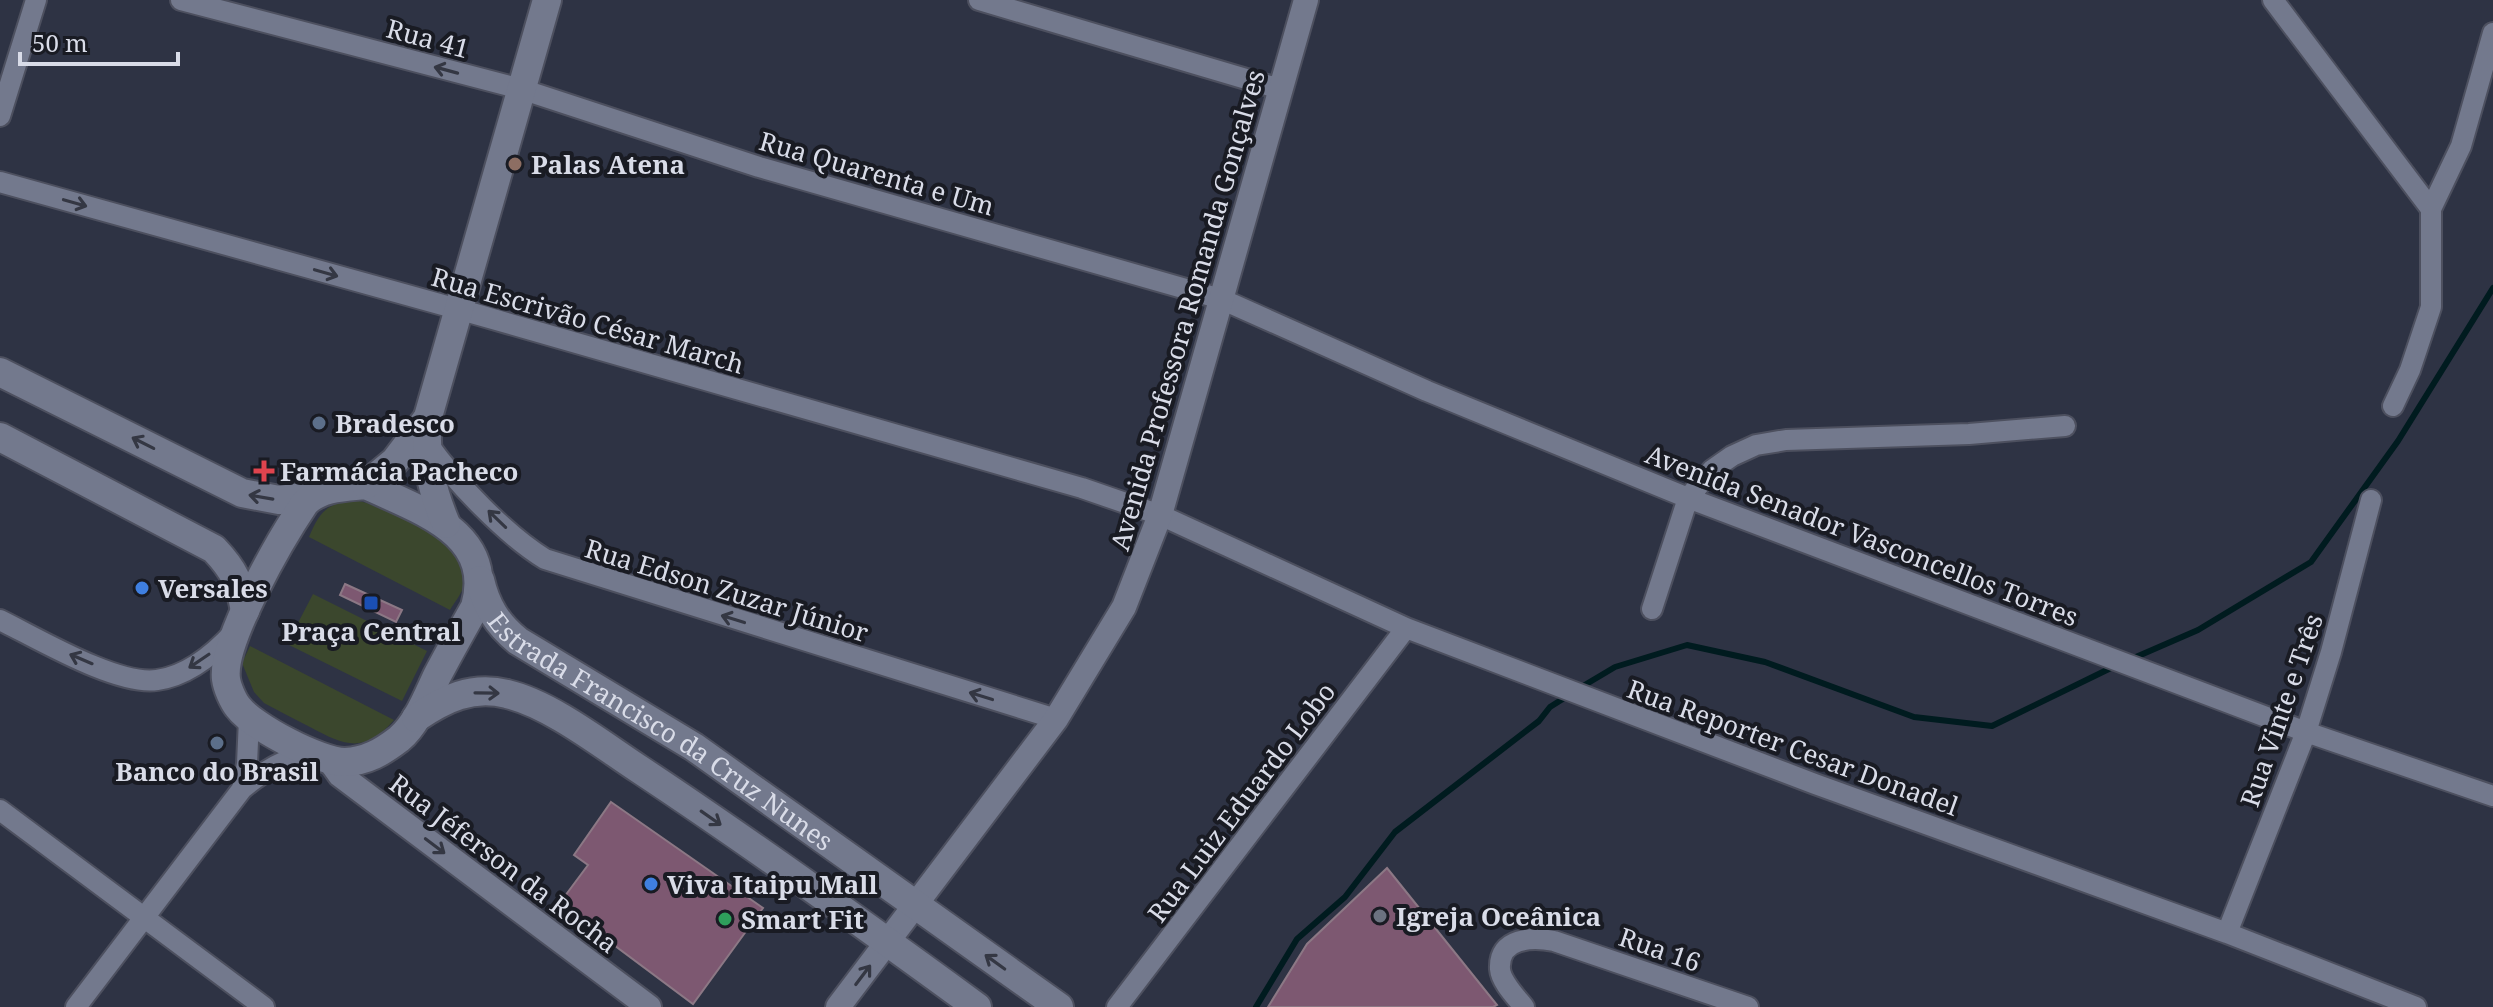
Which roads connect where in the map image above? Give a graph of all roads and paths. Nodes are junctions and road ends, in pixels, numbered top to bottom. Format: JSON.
{"nodes":[{"id":1,"x":36,"y":0,"type":"edge"},
{"id":2,"x":181,"y":0,"type":"edge"},
{"id":3,"x":547,"y":0,"type":"edge"},
{"id":4,"x":979,"y":0,"type":"edge"},
{"id":5,"x":1306,"y":0,"type":"edge"},
{"id":6,"x":2273,"y":0,"type":"edge"},
{"id":7,"x":2493,"y":33,"type":"edge"},
{"id":8,"x":521,"y":89,"type":"junction"},
{"id":9,"x":1280,"y":89,"type":"junction"},
{"id":10,"x":0,"y":116,"type":"edge"},
{"id":11,"x":0,"y":182,"type":"edge"},
{"id":12,"x":2431,"y":209,"type":"junction"},
{"id":13,"x":1221,"y":299,"type":"junction"},
{"id":14,"x":459,"y":310,"type":"junction"},
{"id":15,"x":0,"y":372,"type":"edge"},
{"id":16,"x":2393,"y":406,"type":"dead end"},
{"id":17,"x":2065,"y":426,"type":"dead end"},
{"id":18,"x":427,"y":429,"type":"junction"},
{"id":19,"x":0,"y":437,"type":"edge"},
{"id":20,"x":366,"y":485,"type":"junction"},
{"id":21,"x":312,"y":496,"type":"junction"},
{"id":22,"x":1688,"y":498,"type":"junction"},
{"id":23,"x":2371,"y":500,"type":"dead end"},
{"id":24,"x":1160,"y":515,"type":"junction"},
{"id":25,"x":446,"y":524,"type":"junction"},
{"id":26,"x":479,"y":579,"type":"junction"},
{"id":27,"x":1652,"y":609,"type":"dead end"},
{"id":28,"x":0,"y":620,"type":"edge"},
{"id":29,"x":241,"y":621,"type":"junction"},
{"id":30,"x":1406,"y":628,"type":"junction"},
{"id":31,"x":415,"y":718,"type":"junction"},
{"id":32,"x":249,"y":719,"type":"junction"},
{"id":33,"x":1056,"y":719,"type":"junction"},
{"id":34,"x":2306,"y":732,"type":"junction"},
{"id":35,"x":320,"y":757,"type":"junction"},
{"id":36,"x":242,"y":789,"type":"junction"},
{"id":37,"x":2493,"y":796,"type":"edge"},
{"id":38,"x":0,"y":810,"type":"edge"},
{"id":39,"x":916,"y":905,"type":"junction"},
{"id":40,"x":143,"y":919,"type":"junction"},
{"id":41,"x":2227,"y":933,"type":"junction"},
{"id":42,"x":887,"y":942,"type":"junction"},
{"id":43,"x":76,"y":1007,"type":"edge"},
{"id":44,"x":264,"y":1007,"type":"edge"},
{"id":45,"x":649,"y":1007,"type":"edge"},
{"id":46,"x":838,"y":1007,"type":"edge"},
{"id":47,"x":977,"y":1007,"type":"edge"},
{"id":48,"x":1059,"y":1007,"type":"edge"},
{"id":49,"x":1117,"y":1007,"type":"edge"},
{"id":50,"x":1524,"y":1007,"type":"edge"},
{"id":51,"x":1748,"y":1007,"type":"edge"},
{"id":52,"x":2416,"y":1007,"type":"edge"}],
"edges":[{"from":1,"to":10,"type":"street"},
{"from":8,"to":2,"type":"street","name":"Rua 41","one_way":true},
{"from":3,"to":8,"type":"main road"},
{"from":4,"to":9,"type":"street"},
{"from":5,"to":9,"type":"street","name":"Avenida Professora Romanda Gonçalves"},
{"from":6,"to":12,"type":"street"},
{"from":7,"to":12,"type":"street"},
{"from":8,"to":13,"type":"street","name":"Rua Quarenta e Um"},
{"from":8,"to":14,"type":"main road"},
{"from":9,"to":13,"type":"street","name":"Avenida Professora Romanda Gonçalves"},
{"from":11,"to":14,"type":"street","name":"Rua Escrivão César March","one_way":true},
{"from":12,"to":16,"type":"street"},
{"from":13,"to":22,"type":"street","name":"Avenida Senador Vasconcellos Torres"},
{"from":13,"to":24,"type":"street","name":"Avenida Professora Romanda Gonçalves"},
{"from":14,"to":18,"type":"main road"},
{"from":14,"to":24,"type":"street","name":"Rua Escrivão César March"},
{"from":21,"to":15,"type":"main road","one_way":true},
{"from":17,"to":22,"type":"street"},
{"from":18,"to":20,"type":"main road"},
{"from":18,"to":25,"type":"main road"},
{"from":33,"to":18,"type":"street","name":"Rua Edson Zuzar Júnior","one_way":true},
{"from":19,"to":29,"type":"main road"},
{"from":20,"to":21,"type":"main road"},
{"from":20,"to":25,"type":"main road"},
{"from":21,"to":29,"type":"main road"},
{"from":22,"to":27,"type":"street"},
{"from":22,"to":34,"type":"street","name":"Avenida Senador Vasconcellos Torres"},
{"from":23,"to":34,"type":"street","name":"Rua Vinte e Três"},
{"from":24,"to":30,"type":"street","name":"Rua Reporter Cesar Donadel"},
{"from":24,"to":33,"type":"street","name":"Avenida Professora Romanda Gonçalves"},
{"from":25,"to":26,"type":"main road"},
{"from":26,"to":31,"type":"main road"},
{"from":26,"to":39,"type":"main road","name":"Estrada Francisco da Cruz Nunes"},
{"from":29,"to":28,"type":"street","one_way":true},
{"from":29,"to":32,"type":"main road"},
{"from":30,"to":41,"type":"street","name":"Rua Reporter Cesar Donadel"},
{"from":30,"to":49,"type":"street","name":"Rua Luiz Eduardo Lobo"},
{"from":31,"to":35,"type":"main road"},
{"from":31,"to":42,"type":"main road","name":"Estrada Francisco da Cruz Nunes","one_way":true},
{"from":32,"to":35,"type":"main road"},
{"from":32,"to":36,"type":"street"},
{"from":33,"to":39,"type":"street","name":"Avenida Professora Romanda Gonçalves"},
{"from":34,"to":37,"type":"street","name":"Avenida Senador Vasconcellos Torres"},
{"from":34,"to":41,"type":"street","name":"Rua Vinte e Três"},
{"from":35,"to":36,"type":"street"},
{"from":35,"to":45,"type":"street","name":"Rua Jéferson da Rocha","one_way":true},
{"from":36,"to":40,"type":"street"},
{"from":38,"to":40,"type":"street"},
{"from":39,"to":42,"type":"street","name":"Avenida Professora Romanda Gonçalves"},
{"from":48,"to":39,"type":"main road","name":"Estrada Francisco da Cruz Nunes","one_way":true},
{"from":40,"to":43,"type":"street"},
{"from":40,"to":44,"type":"street"},
{"from":41,"to":52,"type":"street","name":"Rua Reporter Cesar Donadel"},
{"from":46,"to":42,"type":"street","one_way":true},
{"from":42,"to":47,"type":"main road","name":"Estrada Francisco da Cruz Nunes"},
{"from":50,"to":51,"type":"street","name":"Rua 16"}]}
